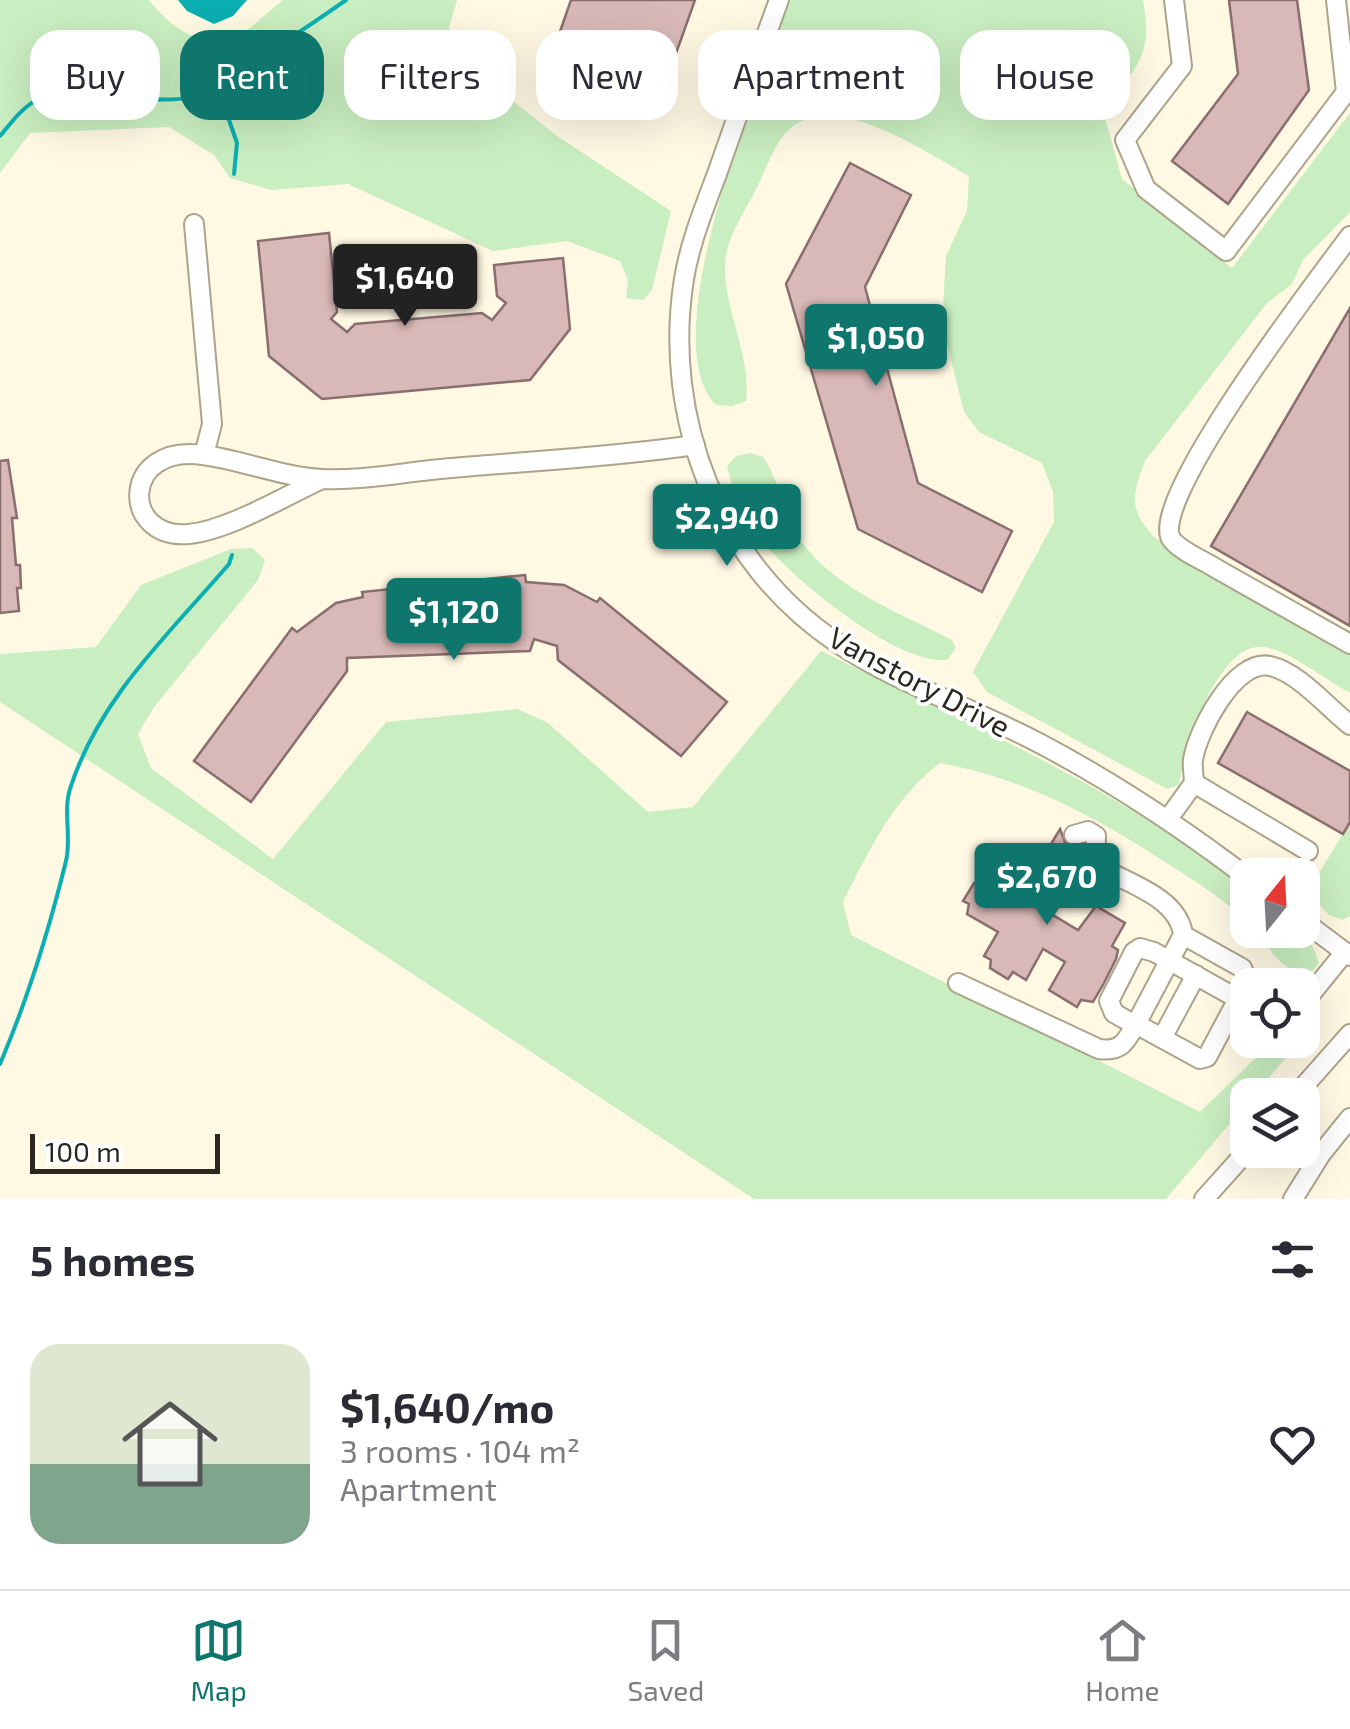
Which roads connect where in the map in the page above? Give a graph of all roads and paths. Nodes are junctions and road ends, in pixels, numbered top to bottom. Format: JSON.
{"nodes":[{"id":1,"x":779,"y":0,"type":"edge"},
{"id":2,"x":1174,"y":0,"type":"edge"},
{"id":3,"x":1336,"y":0,"type":"edge"},
{"id":4,"x":194,"y":224,"type":"dead end"},
{"id":5,"x":1350,"y":236,"type":"edge"},
{"id":6,"x":694,"y":446,"type":"junction"},
{"id":7,"x":204,"y":455,"type":"junction"},
{"id":8,"x":322,"y":479,"type":"junction"},
{"id":9,"x":1350,"y":644,"type":"edge"},
{"id":10,"x":1350,"y":725,"type":"edge"},
{"id":11,"x":1194,"y":784,"type":"junction"},
{"id":12,"x":1168,"y":819,"type":"junction"},
{"id":13,"x":1074,"y":835,"type":"dead end"},
{"id":14,"x":1308,"y":851,"type":"dead end"},
{"id":15,"x":1230,"y":865,"type":"edge"},
{"id":16,"x":1320,"y":933,"type":"edge"},
{"id":17,"x":1183,"y":935,"type":"junction"},
{"id":18,"x":1348,"y":953,"type":"edge"},
{"id":19,"x":1170,"y":961,"type":"junction"},
{"id":20,"x":1242,"y":968,"type":"edge"},
{"id":21,"x":1196,"y":975,"type":"junction"},
{"id":22,"x":958,"y":983,"type":"dead end"},
{"id":23,"x":1320,"y":985,"type":"edge"},
{"id":24,"x":1230,"y":994,"type":"edge"},
{"id":25,"x":1230,"y":1021,"type":"edge"},
{"id":26,"x":1136,"y":1024,"type":"junction"},
{"id":27,"x":1350,"y":1034,"type":"edge"},
{"id":28,"x":1162,"y":1038,"type":"junction"},
{"id":29,"x":1311,"y":1078,"type":"edge"},
{"id":30,"x":1350,"y":1118,"type":"edge"},
{"id":31,"x":1232,"y":1168,"type":"edge"},
{"id":32,"x":1204,"y":1199,"type":"edge"},
{"id":33,"x":1293,"y":1199,"type":"edge"}],
"edges":[{"from":1,"to":6,"type":"street","name":"Vanstory Drive"},
{"from":2,"to":3,"type":"street"},
{"from":4,"to":7,"type":"street"},
{"from":5,"to":9,"type":"street"},
{"from":6,"to":8,"type":"street"},
{"from":6,"to":12,"type":"street","name":"Vanstory Drive"},
{"from":7,"to":8,"type":"street"},
{"from":7,"to":8,"type":"street"},
{"from":10,"to":11,"type":"street"},
{"from":11,"to":12,"type":"street"},
{"from":11,"to":14,"type":"street"},
{"from":12,"to":15,"type":"street","name":"Vanstory Drive"},
{"from":13,"to":17,"type":"street"},
{"from":16,"to":18,"type":"street"},
{"from":17,"to":19,"type":"street"},
{"from":17,"to":20,"type":"street"},
{"from":18,"to":23,"type":"street"},
{"from":19,"to":21,"type":"street"},
{"from":19,"to":26,"type":"street"},
{"from":19,"to":26,"type":"street"},
{"from":21,"to":24,"type":"street"},
{"from":21,"to":28,"type":"street"},
{"from":22,"to":26,"type":"street"},
{"from":25,"to":28,"type":"street"},
{"from":26,"to":28,"type":"street"},
{"from":27,"to":29,"type":"street"},
{"from":30,"to":33,"type":"street"},
{"from":31,"to":32,"type":"street"}]}
